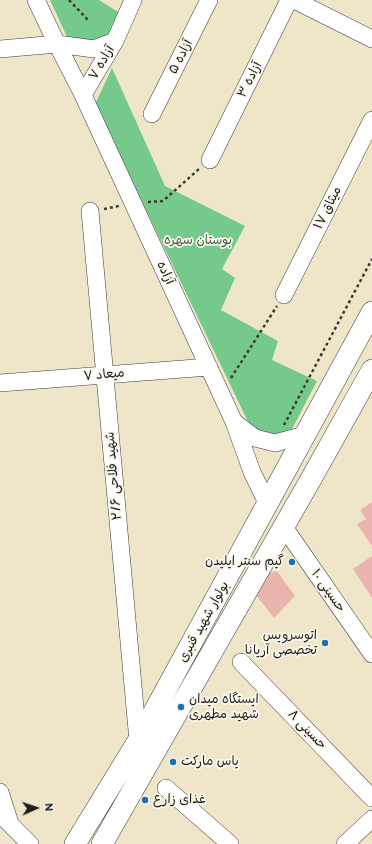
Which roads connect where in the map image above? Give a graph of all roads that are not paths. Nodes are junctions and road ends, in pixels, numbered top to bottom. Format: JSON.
{"nodes":[{"id":1,"x":36,"y":0,"type":"edge"},
{"id":2,"x":133,"y":0,"type":"edge"},
{"id":3,"x":209,"y":0,"type":"edge"},
{"id":4,"x":290,"y":0,"type":"edge"},
{"id":5,"x":294,"y":0,"type":"edge"},
{"id":6,"x":372,"y":39,"type":"edge"},
{"id":7,"x":115,"y":42,"type":"junction"},
{"id":8,"x":57,"y":44,"type":"junction"},
{"id":9,"x":0,"y":49,"type":"edge"},
{"id":10,"x":83,"y":95,"type":"junction"},
{"id":11,"x":152,"y":114,"type":"dead end"},
{"id":12,"x":372,"y":120,"type":"edge"},
{"id":13,"x":210,"y":160,"type":"road end"},
{"id":14,"x":90,"y":211,"type":"road end"},
{"id":15,"x":284,"y":295,"type":"road end"},
{"id":16,"x":372,"y":312,"type":"edge"},
{"id":17,"x":209,"y":367,"type":"junction"},
{"id":18,"x":105,"y":374,"type":"junction"},
{"id":19,"x":371,"y":375,"type":"edge"},
{"id":20,"x":0,"y":383,"type":"edge"},
{"id":21,"x":234,"y":422,"type":"junction"},
{"id":22,"x":305,"y":435,"type":"junction"},
{"id":23,"x":268,"y":505,"type":"junction"},
{"id":24,"x":284,"y":527,"type":"junction"},
{"id":25,"x":372,"y":654,"type":"edge"},
{"id":26,"x":241,"y":662,"type":"dead end"},
{"id":27,"x":138,"y":741,"type":"junction"},
{"id":28,"x":166,"y":788,"type":"dead end"},
{"id":29,"x":0,"y":792,"type":"edge"},
{"id":30,"x":372,"y":798,"type":"edge"},
{"id":31,"x":5,"y":819,"type":"edge"},
{"id":32,"x":372,"y":819,"type":"edge"},
{"id":33,"x":30,"y":844,"type":"edge"},
{"id":34,"x":75,"y":844,"type":"edge"},
{"id":35,"x":102,"y":844,"type":"edge"},
{"id":36,"x":230,"y":844,"type":"edge"},
{"id":37,"x":345,"y":844,"type":"edge"}],
"edges":[{"from":1,"to":8,"type":"street","name":"آزاده"},
{"from":2,"to":7,"type":"street"},
{"from":3,"to":11,"type":"street","name":"آزاده ۵"},
{"from":4,"to":13,"type":"street","name":"آزاده ۳"},
{"from":5,"to":6,"type":"street"},
{"from":7,"to":8,"type":"street","name":"آزاده ۷"},
{"from":7,"to":10,"type":"street","name":"آزاده ۷"},
{"from":8,"to":9,"type":"street","name":"آزاده ۷"},
{"from":8,"to":10,"type":"street","name":"آزاده"},
{"from":10,"to":17,"type":"street","name":"آزاده"},
{"from":12,"to":15,"type":"street","name":"میثاق ۱۷"},
{"from":14,"to":18,"type":"street","name":"شهید فلاحی ۲/۶"},
{"from":16,"to":22,"type":"main road","name":"بولوار شهید قنبری"},
{"from":17,"to":18,"type":"street","name":"میعاد ۷"},
{"from":17,"to":21,"type":"street","name":"آزاده"},
{"from":18,"to":20,"type":"street","name":"میعاد ۷"},
{"from":18,"to":27,"type":"street","name":"شهید فلاحی ۲/۶"},
{"from":19,"to":24,"type":"main road","name":"بولوار شهید قنبری"},
{"from":21,"to":22,"type":"street"},
{"from":21,"to":23,"type":"street","name":"آزاده"},
{"from":22,"to":23,"type":"main road","name":"بولوار شهید قنبری"},
{"from":23,"to":27,"type":"main road","name":"بولوار شهید قنبری"},
{"from":24,"to":25,"type":"street","name":"حسینی ۱۰"},
{"from":24,"to":35,"type":"main road","name":"بولوار شهید قنبری"},
{"from":26,"to":30,"type":"street","name":"حسینی ۸"},
{"from":27,"to":34,"type":"main road","name":"بولوار شهید قنبری"},
{"from":28,"to":36,"type":"street"},
{"from":29,"to":31,"type":"street"},
{"from":31,"to":33,"type":"street"},
{"from":32,"to":37,"type":"street"}]}
